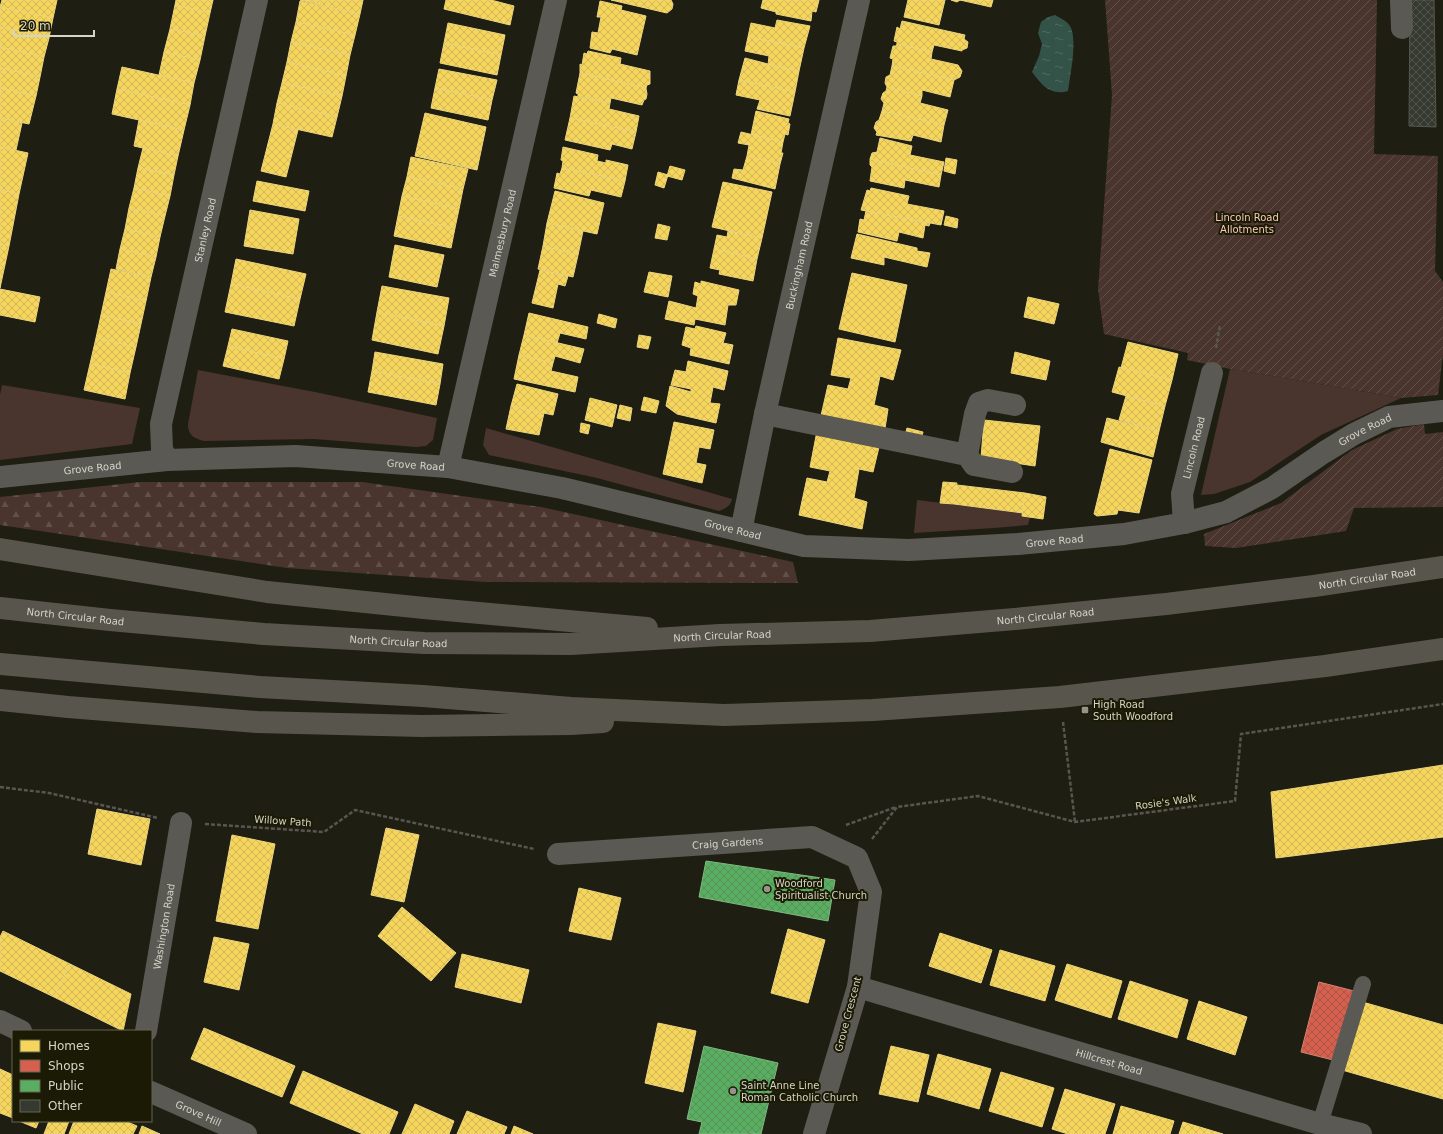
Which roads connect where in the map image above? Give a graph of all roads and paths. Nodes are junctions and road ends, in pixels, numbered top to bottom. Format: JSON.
{"nodes":[{"id":1,"x":257,"y":0,"type":"edge"},
{"id":2,"x":556,"y":0,"type":"edge"},
{"id":3,"x":859,"y":0,"type":"edge"},
{"id":4,"x":1401,"y":0,"type":"edge"},
{"id":5,"x":1402,"y":28,"type":"dead end"},
{"id":6,"x":1212,"y":373,"type":"dead end"},
{"id":7,"x":1015,"y":405,"type":"dead end"},
{"id":8,"x":1443,"y":411,"type":"edge"},
{"id":9,"x":765,"y":414,"type":"junction"},
{"id":10,"x":967,"y":455,"type":"junction"},
{"id":11,"x":167,"y":460,"type":"junction"},
{"id":12,"x":448,"y":467,"type":"junction"},
{"id":13,"x":1012,"y":472,"type":"dead end"},
{"id":14,"x":0,"y":477,"type":"edge"},
{"id":15,"x":1184,"y":523,"type":"junction"},
{"id":16,"x":740,"y":531,"type":"junction"},
{"id":17,"x":0,"y":549,"type":"edge"},
{"id":18,"x":1443,"y":567,"type":"edge"},
{"id":19,"x":0,"y":608,"type":"edge"},
{"id":20,"x":720,"y":635,"type":"junction"},
{"id":21,"x":1443,"y":650,"type":"edge"},
{"id":22,"x":0,"y":664,"type":"edge"},
{"id":23,"x":1060,"y":697,"type":"junction"},
{"id":24,"x":0,"y":700,"type":"edge"},
{"id":25,"x":1443,"y":704,"type":"edge"},
{"id":26,"x":724,"y":715,"type":"junction"},
{"id":27,"x":0,"y":787,"type":"edge"},
{"id":28,"x":897,"y":807,"type":"junction"},
{"id":29,"x":1075,"y":822,"type":"junction"},
{"id":30,"x":181,"y":823,"type":"junction"},
{"id":31,"x":812,"y":837,"type":"junction"},
{"id":32,"x":558,"y":854,"type":"joint"},
{"id":33,"x":857,"y":858,"type":"junction"},
{"id":34,"x":1362,"y":984,"type":"dead end"},
{"id":35,"x":858,"y":988,"type":"junction"},
{"id":36,"x":0,"y":1021,"type":"edge"},
{"id":37,"x":19,"y":1030,"type":"edge"},
{"id":38,"x":146,"y":1030,"type":"edge"},
{"id":39,"x":152,"y":1092,"type":"edge"},
{"id":40,"x":1320,"y":1124,"type":"junction"},
{"id":41,"x":246,"y":1134,"type":"edge"},
{"id":42,"x":814,"y":1134,"type":"edge"},
{"id":43,"x":1361,"y":1134,"type":"edge"}],
"edges":[{"from":1,"to":11,"type":"street","name":"Stanley Road"},
{"from":2,"to":12,"type":"street","name":"Malmesbury Road"},
{"from":3,"to":9,"type":"street","name":"Buckingham Road"},
{"from":4,"to":5,"type":"street"},
{"from":6,"to":15,"type":"street","name":"Lincoln Road"},
{"from":7,"to":10,"type":"street"},
{"from":8,"to":15,"type":"street","name":"Grove Road"},
{"from":9,"to":10,"type":"street"},
{"from":9,"to":16,"type":"street","name":"Buckingham Road"},
{"from":10,"to":13,"type":"street"},
{"from":11,"to":12,"type":"street","name":"Grove Road"},
{"from":11,"to":14,"type":"street","name":"Grove Road"},
{"from":12,"to":16,"type":"street","name":"Grove Road"},
{"from":15,"to":16,"type":"street","name":"Grove Road"},
{"from":17,"to":20,"type":"highway"},
{"from":18,"to":20,"type":"highway","name":"North Circular Road"},
{"from":19,"to":20,"type":"highway","name":"North Circular Road"},
{"from":21,"to":23,"type":"highway"},
{"from":22,"to":26,"type":"highway"},
{"from":23,"to":26,"type":"highway"},
{"from":23,"to":29,"type":"path"},
{"from":24,"to":26,"type":"highway"},
{"from":25,"to":29,"type":"path","name":"Rosie's Walk"},
{"from":27,"to":30,"type":"path","name":"Willow Path"},
{"from":28,"to":29,"type":"path","name":"Rosie's Walk"},
{"from":28,"to":31,"type":"path","name":"Rosie's Walk"},
{"from":28,"to":33,"type":"path"},
{"from":30,"to":32,"type":"path","name":"Willow Path"},
{"from":30,"to":38,"type":"street","name":"Washington Road"},
{"from":31,"to":32,"type":"street","name":"Craig Gardens"},
{"from":31,"to":33,"type":"street","name":"Craig Gardens"},
{"from":33,"to":35,"type":"street","name":"Grove Crescent"},
{"from":34,"to":40,"type":"lane"},
{"from":35,"to":40,"type":"street","name":"Hillcrest Road"},
{"from":35,"to":42,"type":"street","name":"Grove Crescent"},
{"from":36,"to":37,"type":"street"},
{"from":39,"to":41,"type":"street","name":"Grove Hill"},
{"from":40,"to":43,"type":"street","name":"Hillcrest Road"}]}
